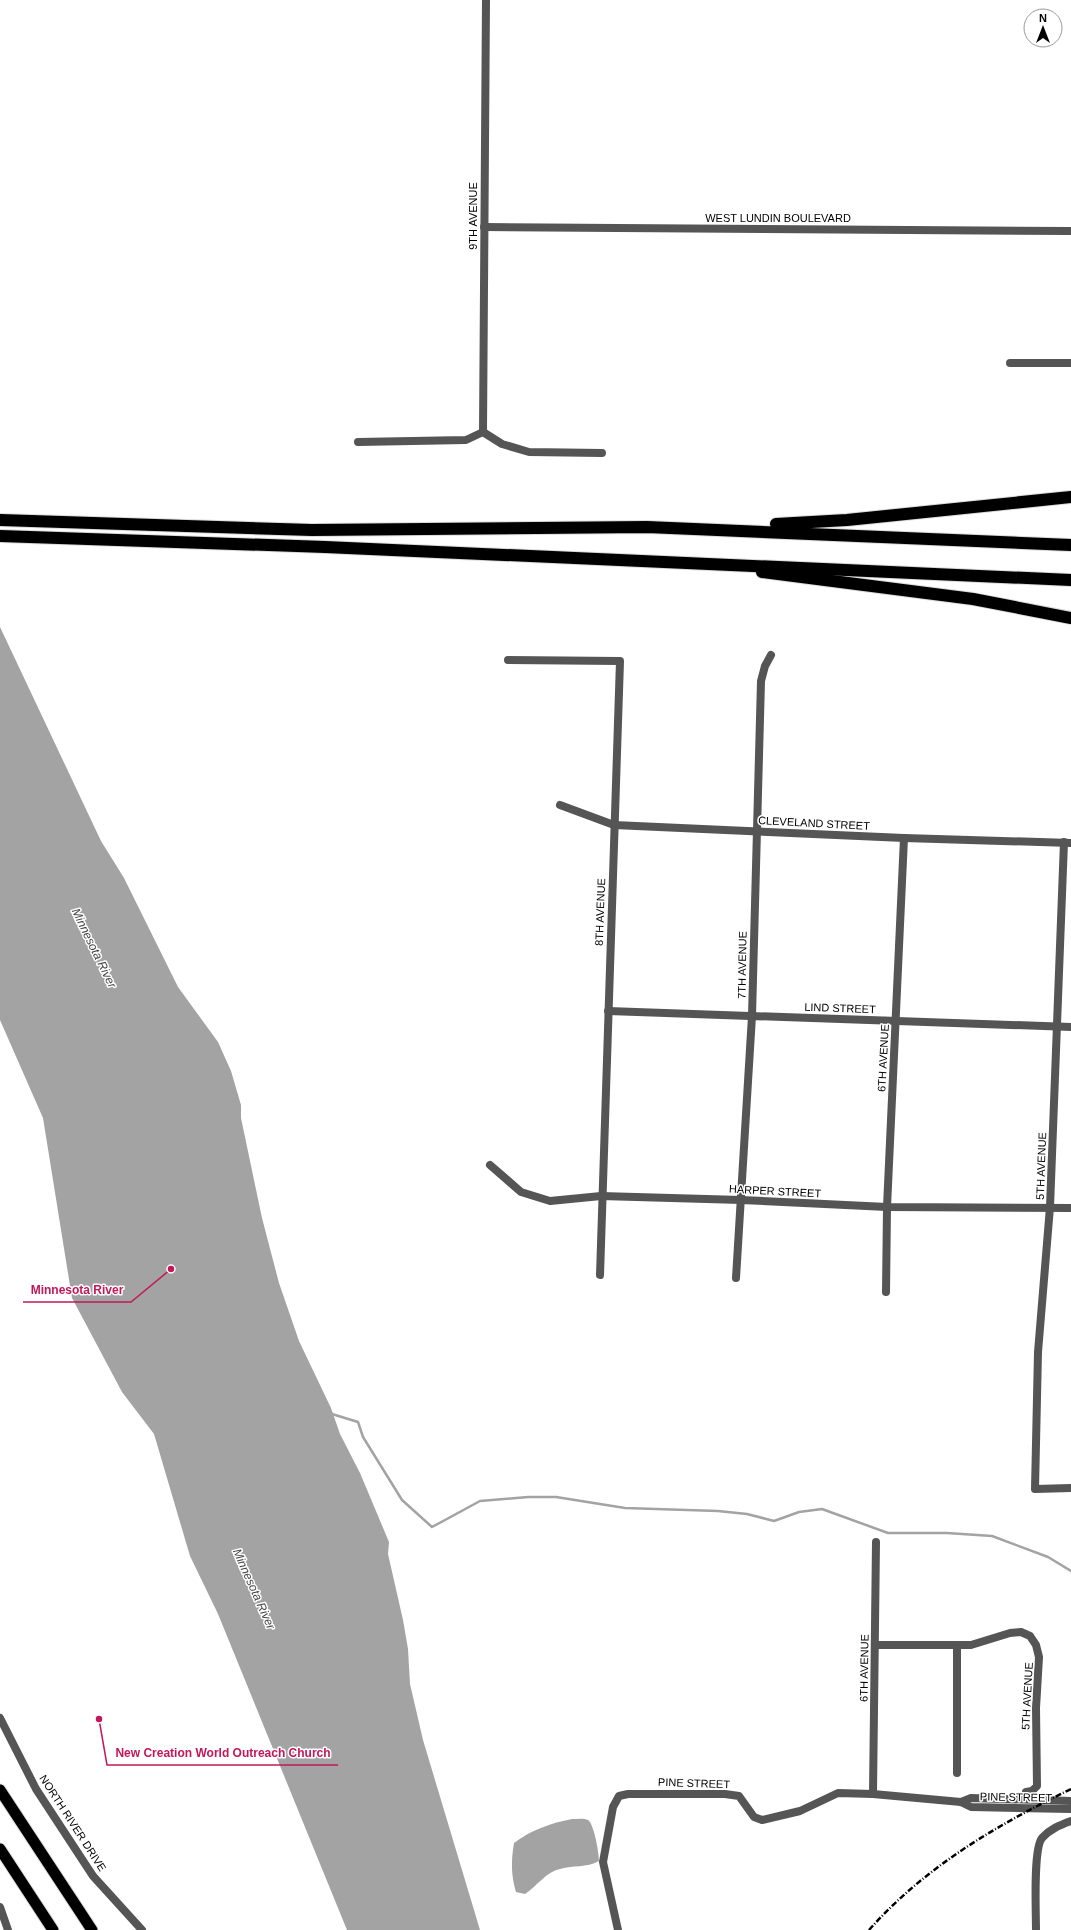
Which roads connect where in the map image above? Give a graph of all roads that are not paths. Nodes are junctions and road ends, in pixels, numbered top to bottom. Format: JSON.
{"nodes":[{"id":1,"x":486,"y":0,"type":"edge"},
{"id":2,"x":484,"y":227,"type":"junction"},
{"id":3,"x":1071,"y":231,"type":"edge"},
{"id":4,"x":1010,"y":363,"type":"dead end"},
{"id":5,"x":1071,"y":363,"type":"edge"},
{"id":6,"x":483,"y":432,"type":"junction"},
{"id":7,"x":358,"y":442,"type":"dead end"},
{"id":8,"x":602,"y":453,"type":"dead end"},
{"id":9,"x":1071,"y":497,"type":"edge"},
{"id":10,"x":0,"y":520,"type":"edge"},
{"id":11,"x":647,"y":527,"type":"junction"},
{"id":12,"x":0,"y":536,"type":"edge"},
{"id":13,"x":1071,"y":544,"type":"edge"},
{"id":14,"x":712,"y":564,"type":"junction"},
{"id":15,"x":1071,"y":580,"type":"edge"},
{"id":16,"x":1071,"y":618,"type":"edge"},
{"id":17,"x":771,"y":655,"type":"dead end"},
{"id":18,"x":508,"y":660,"type":"dead end"},
{"id":19,"x":560,"y":805,"type":"dead end"},
{"id":20,"x":614,"y":825,"type":"junction"},
{"id":21,"x":756,"y":832,"type":"junction"},
{"id":22,"x":904,"y":838,"type":"junction"},
{"id":23,"x":1068,"y":842,"type":"edge"},
{"id":24,"x":608,"y":1010,"type":"junction"},
{"id":25,"x":752,"y":1016,"type":"junction"},
{"id":26,"x":896,"y":1021,"type":"junction"},
{"id":27,"x":1057,"y":1026,"type":"junction"},
{"id":28,"x":1071,"y":1027,"type":"edge"},
{"id":29,"x":490,"y":1164,"type":"dead end"},
{"id":30,"x":601,"y":1196,"type":"junction"},
{"id":31,"x":741,"y":1200,"type":"junction"},
{"id":32,"x":887,"y":1207,"type":"junction"},
{"id":33,"x":1050,"y":1207,"type":"junction"},
{"id":34,"x":1071,"y":1208,"type":"edge"},
{"id":35,"x":600,"y":1275,"type":"dead end"},
{"id":36,"x":736,"y":1278,"type":"dead end"},
{"id":37,"x":886,"y":1292,"type":"dead end"},
{"id":38,"x":1071,"y":1488,"type":"edge"},
{"id":39,"x":876,"y":1542,"type":"dead end"},
{"id":40,"x":876,"y":1645,"type":"junction"},
{"id":41,"x":957,"y":1646,"type":"junction"},
{"id":42,"x":0,"y":1718,"type":"edge"},
{"id":43,"x":957,"y":1773,"type":"dead end"},
{"id":44,"x":0,"y":1790,"type":"edge"},
{"id":45,"x":1026,"y":1792,"type":"dead end"},
{"id":46,"x":873,"y":1794,"type":"junction"},
{"id":47,"x":1071,"y":1801,"type":"edge"},
{"id":48,"x":961,"y":1802,"type":"junction"},
{"id":49,"x":1071,"y":1809,"type":"edge"},
{"id":50,"x":1071,"y":1821,"type":"edge"},
{"id":51,"x":0,"y":1849,"type":"edge"},
{"id":52,"x":0,"y":1907,"type":"edge"},
{"id":53,"x":8,"y":1930,"type":"edge"},
{"id":54,"x":52,"y":1930,"type":"edge"},
{"id":55,"x":92,"y":1930,"type":"edge"},
{"id":56,"x":142,"y":1930,"type":"edge"},
{"id":57,"x":618,"y":1930,"type":"edge"},
{"id":58,"x":1036,"y":1930,"type":"edge"}],
"edges":[{"from":1,"to":2,"type":"street","name":"9TH AVENUE"},
{"from":2,"to":3,"type":"street","name":"WEST LUNDIN BOULEVARD"},
{"from":2,"to":6,"type":"street","name":"9TH AVENUE"},
{"from":4,"to":5,"type":"street"},
{"from":6,"to":7,"type":"street"},
{"from":6,"to":8,"type":"street"},
{"from":9,"to":11,"type":"highway"},
{"from":10,"to":11,"type":"highway"},
{"from":11,"to":13,"type":"highway"},
{"from":12,"to":14,"type":"highway"},
{"from":14,"to":15,"type":"highway"},
{"from":14,"to":16,"type":"highway"},
{"from":17,"to":21,"type":"street","name":"7TH AVENUE"},
{"from":18,"to":20,"type":"street","name":"8TH AVENUE"},
{"from":19,"to":20,"type":"street","name":"CLEVELAND STREET"},
{"from":20,"to":21,"type":"street","name":"CLEVELAND STREET"},
{"from":20,"to":24,"type":"street","name":"8TH AVENUE"},
{"from":21,"to":22,"type":"street","name":"CLEVELAND STREET"},
{"from":21,"to":25,"type":"street","name":"7TH AVENUE"},
{"from":22,"to":23,"type":"street","name":"CLEVELAND STREET"},
{"from":22,"to":26,"type":"street","name":"6TH AVENUE"},
{"from":23,"to":27,"type":"street","name":"5TH AVENUE"},
{"from":24,"to":25,"type":"street","name":"LIND STREET"},
{"from":24,"to":30,"type":"street","name":"8TH AVENUE"},
{"from":25,"to":26,"type":"street","name":"LIND STREET"},
{"from":25,"to":31,"type":"street","name":"7TH AVENUE"},
{"from":26,"to":27,"type":"street","name":"LIND STREET"},
{"from":26,"to":32,"type":"street","name":"6TH AVENUE"},
{"from":27,"to":28,"type":"street","name":"LIND STREET"},
{"from":27,"to":33,"type":"street","name":"5TH AVENUE"},
{"from":29,"to":30,"type":"street","name":"HARPER STREET"},
{"from":30,"to":31,"type":"street","name":"HARPER STREET"},
{"from":30,"to":35,"type":"street","name":"8TH AVENUE"},
{"from":31,"to":32,"type":"street","name":"HARPER STREET"},
{"from":31,"to":36,"type":"street","name":"7TH AVENUE"},
{"from":32,"to":33,"type":"street","name":"HARPER STREET"},
{"from":32,"to":37,"type":"street","name":"6TH AVENUE"},
{"from":33,"to":34,"type":"street","name":"HARPER STREET"},
{"from":33,"to":38,"type":"street","name":"5TH AVENUE"},
{"from":39,"to":40,"type":"street","name":"6TH AVENUE"},
{"from":40,"to":41,"type":"street","name":"5TH AVENUE"},
{"from":40,"to":46,"type":"street","name":"6TH AVENUE"},
{"from":41,"to":43,"type":"street"},
{"from":41,"to":45,"type":"street","name":"5TH AVENUE"},
{"from":42,"to":56,"type":"street","name":"NORTH RIVER DRIVE"},
{"from":44,"to":55,"type":"highway"},
{"from":46,"to":48,"type":"street","name":"PINE STREET"},
{"from":46,"to":57,"type":"street","name":"PINE STREET"},
{"from":47,"to":48,"type":"street","name":"PINE STREET"},
{"from":48,"to":49,"type":"street","name":"PINE STREET"},
{"from":50,"to":58,"type":"street"},
{"from":51,"to":54,"type":"highway"},
{"from":52,"to":53,"type":"street"}]}
